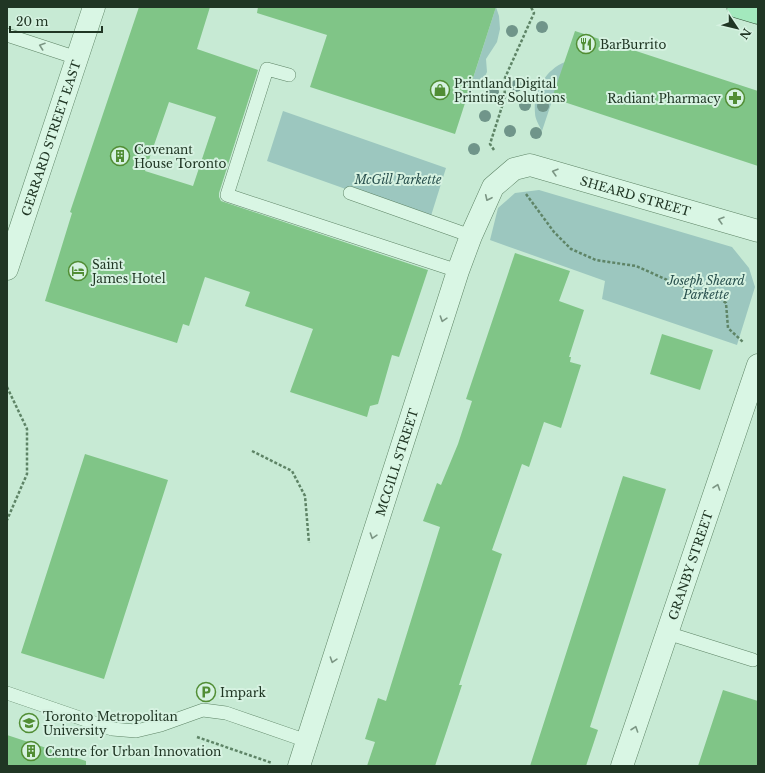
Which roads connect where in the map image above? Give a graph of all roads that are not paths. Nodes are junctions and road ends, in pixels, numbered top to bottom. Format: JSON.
{"nodes":[{"id":1,"x":94,"y":7,"type":"edge"},
{"id":2,"x":738,"y":7,"type":"edge"},
{"id":3,"x":758,"y":13,"type":"edge"},
{"id":4,"x":7,"y":35,"type":"edge"},
{"id":5,"x":77,"y":58,"type":"junction"},
{"id":6,"x":288,"y":75,"type":"dead end"},
{"id":7,"x":514,"y":169,"type":"joint"},
{"id":8,"x":350,"y":193,"type":"dead end"},
{"id":9,"x":758,"y":230,"type":"edge"},
{"id":10,"x":471,"y":236,"type":"junction"},
{"id":11,"x":7,"y":269,"type":"edge"},
{"id":12,"x":458,"y":271,"type":"junction"},
{"id":13,"x":758,"y":365,"type":"edge"},
{"id":14,"x":667,"y":633,"type":"junction"},
{"id":15,"x":753,"y":660,"type":"dead end"},
{"id":16,"x":7,"y":693,"type":"edge"},
{"id":17,"x":307,"y":742,"type":"junction"},
{"id":18,"x":299,"y":766,"type":"edge"},
{"id":19,"x":622,"y":766,"type":"edge"}],
"edges":[{"from":1,"to":5,"type":"street","name":"GERRARD STREET EAST"},
{"from":2,"to":3,"type":"main road"},
{"from":5,"to":4,"type":"lane","one_way":true},
{"from":5,"to":11,"type":"street","name":"GERRARD STREET EAST"},
{"from":6,"to":12,"type":"lane"},
{"from":9,"to":7,"type":"street","name":"SHEARD STREET","one_way":true},
{"from":7,"to":10,"type":"street","name":"MCGILL STREET","one_way":true},
{"from":8,"to":10,"type":"lane"},
{"from":10,"to":12,"type":"street","name":"MCGILL STREET"},
{"from":12,"to":17,"type":"street","name":"MCGILL STREET","one_way":true},
{"from":14,"to":13,"type":"street","name":"GRANBY STREET","one_way":true},
{"from":14,"to":15,"type":"lane"},
{"from":19,"to":14,"type":"street","name":"GRANBY STREET","one_way":true},
{"from":16,"to":17,"type":"lane"},
{"from":17,"to":18,"type":"street","name":"MCGILL STREET"}]}
